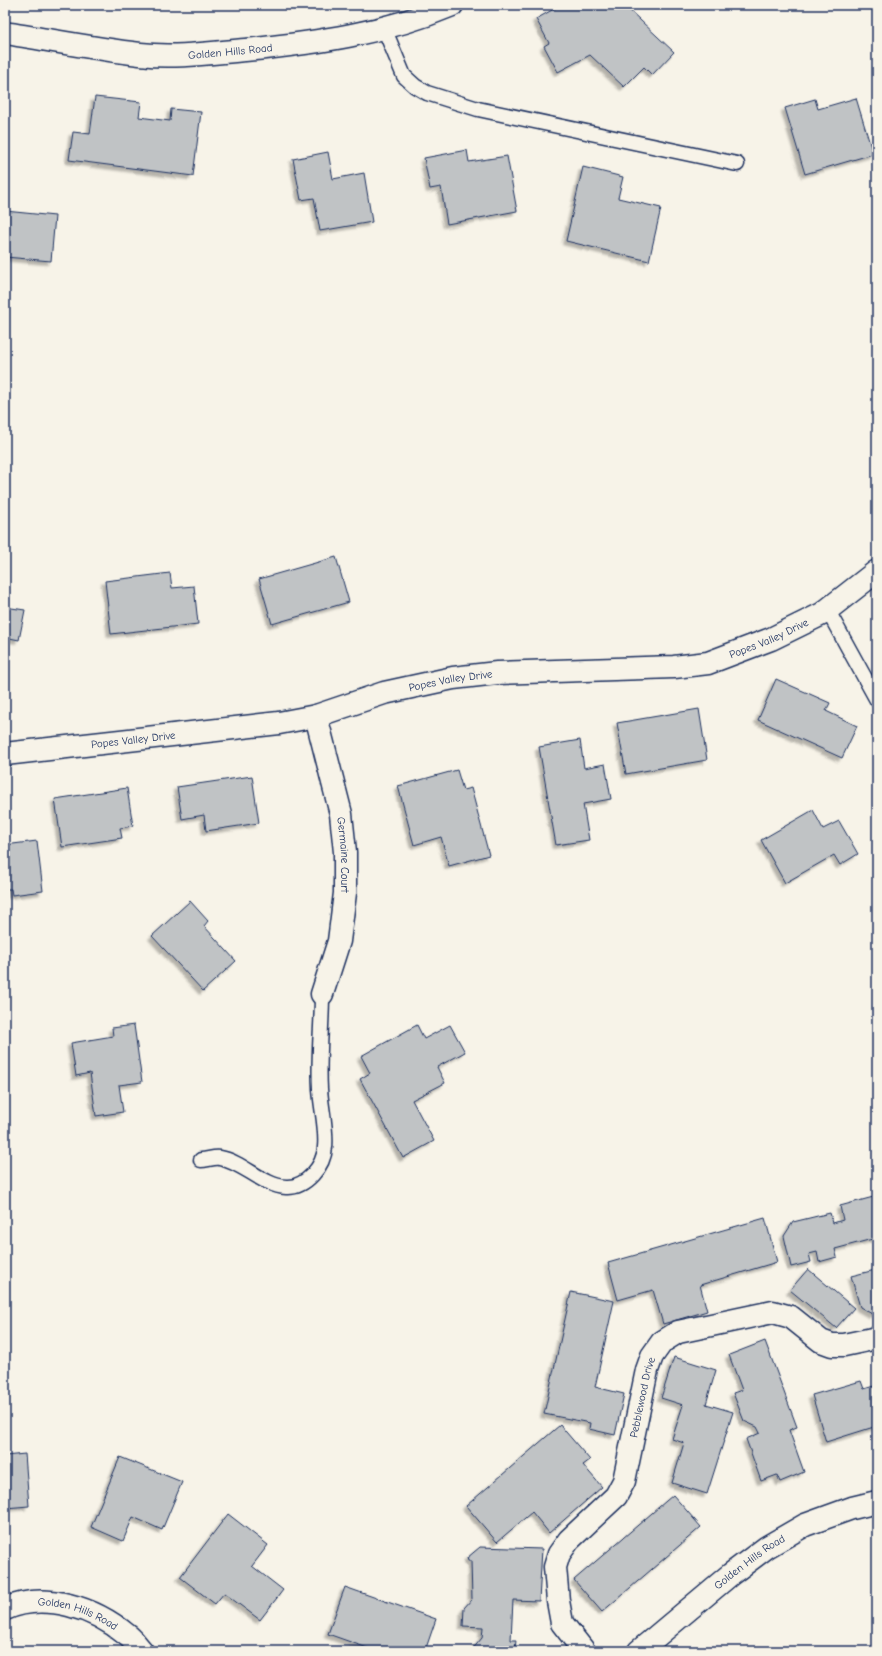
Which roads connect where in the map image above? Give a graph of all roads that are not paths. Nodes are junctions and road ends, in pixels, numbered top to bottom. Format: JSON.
{"nodes":[{"id":1,"x":452,"y":5,"type":"edge"},
{"id":2,"x":384,"y":28,"type":"junction"},
{"id":3,"x":5,"y":33,"type":"edge"},
{"id":4,"x":737,"y":164,"type":"dead end"},
{"id":5,"x":877,"y":571,"type":"edge"},
{"id":6,"x":828,"y":611,"type":"junction"},
{"id":7,"x":877,"y":700,"type":"edge"},
{"id":8,"x":316,"y":716,"type":"junction"},
{"id":9,"x":5,"y":754,"type":"edge"},
{"id":10,"x":322,"y":994,"type":"joint"},
{"id":11,"x":201,"y":1160,"type":"dead end"},
{"id":12,"x":877,"y":1338,"type":"edge"},
{"id":13,"x":877,"y":1502,"type":"edge"},
{"id":14,"x":5,"y":1609,"type":"edge"},
{"id":15,"x":142,"y":1651,"type":"edge"},
{"id":16,"x":584,"y":1651,"type":"edge"},
{"id":17,"x":639,"y":1651,"type":"edge"}],
"edges":[{"from":1,"to":2,"type":"street","name":"Golden Hills Road"},
{"from":2,"to":3,"type":"street","name":"Golden Hills Road"},
{"from":2,"to":4,"type":"lane"},
{"from":5,"to":6,"type":"street","name":"Popes Valley Drive"},
{"from":6,"to":7,"type":"lane"},
{"from":6,"to":8,"type":"street","name":"Popes Valley Drive"},
{"from":8,"to":9,"type":"street","name":"Popes Valley Drive"},
{"from":8,"to":10,"type":"street","name":"Germaine Court"},
{"from":10,"to":11,"type":"lane"},
{"from":12,"to":16,"type":"street","name":"Pebblewood Drive"},
{"from":13,"to":17,"type":"street","name":"Golden Hills Road"},
{"from":14,"to":15,"type":"street","name":"Golden Hills Road"}]}
